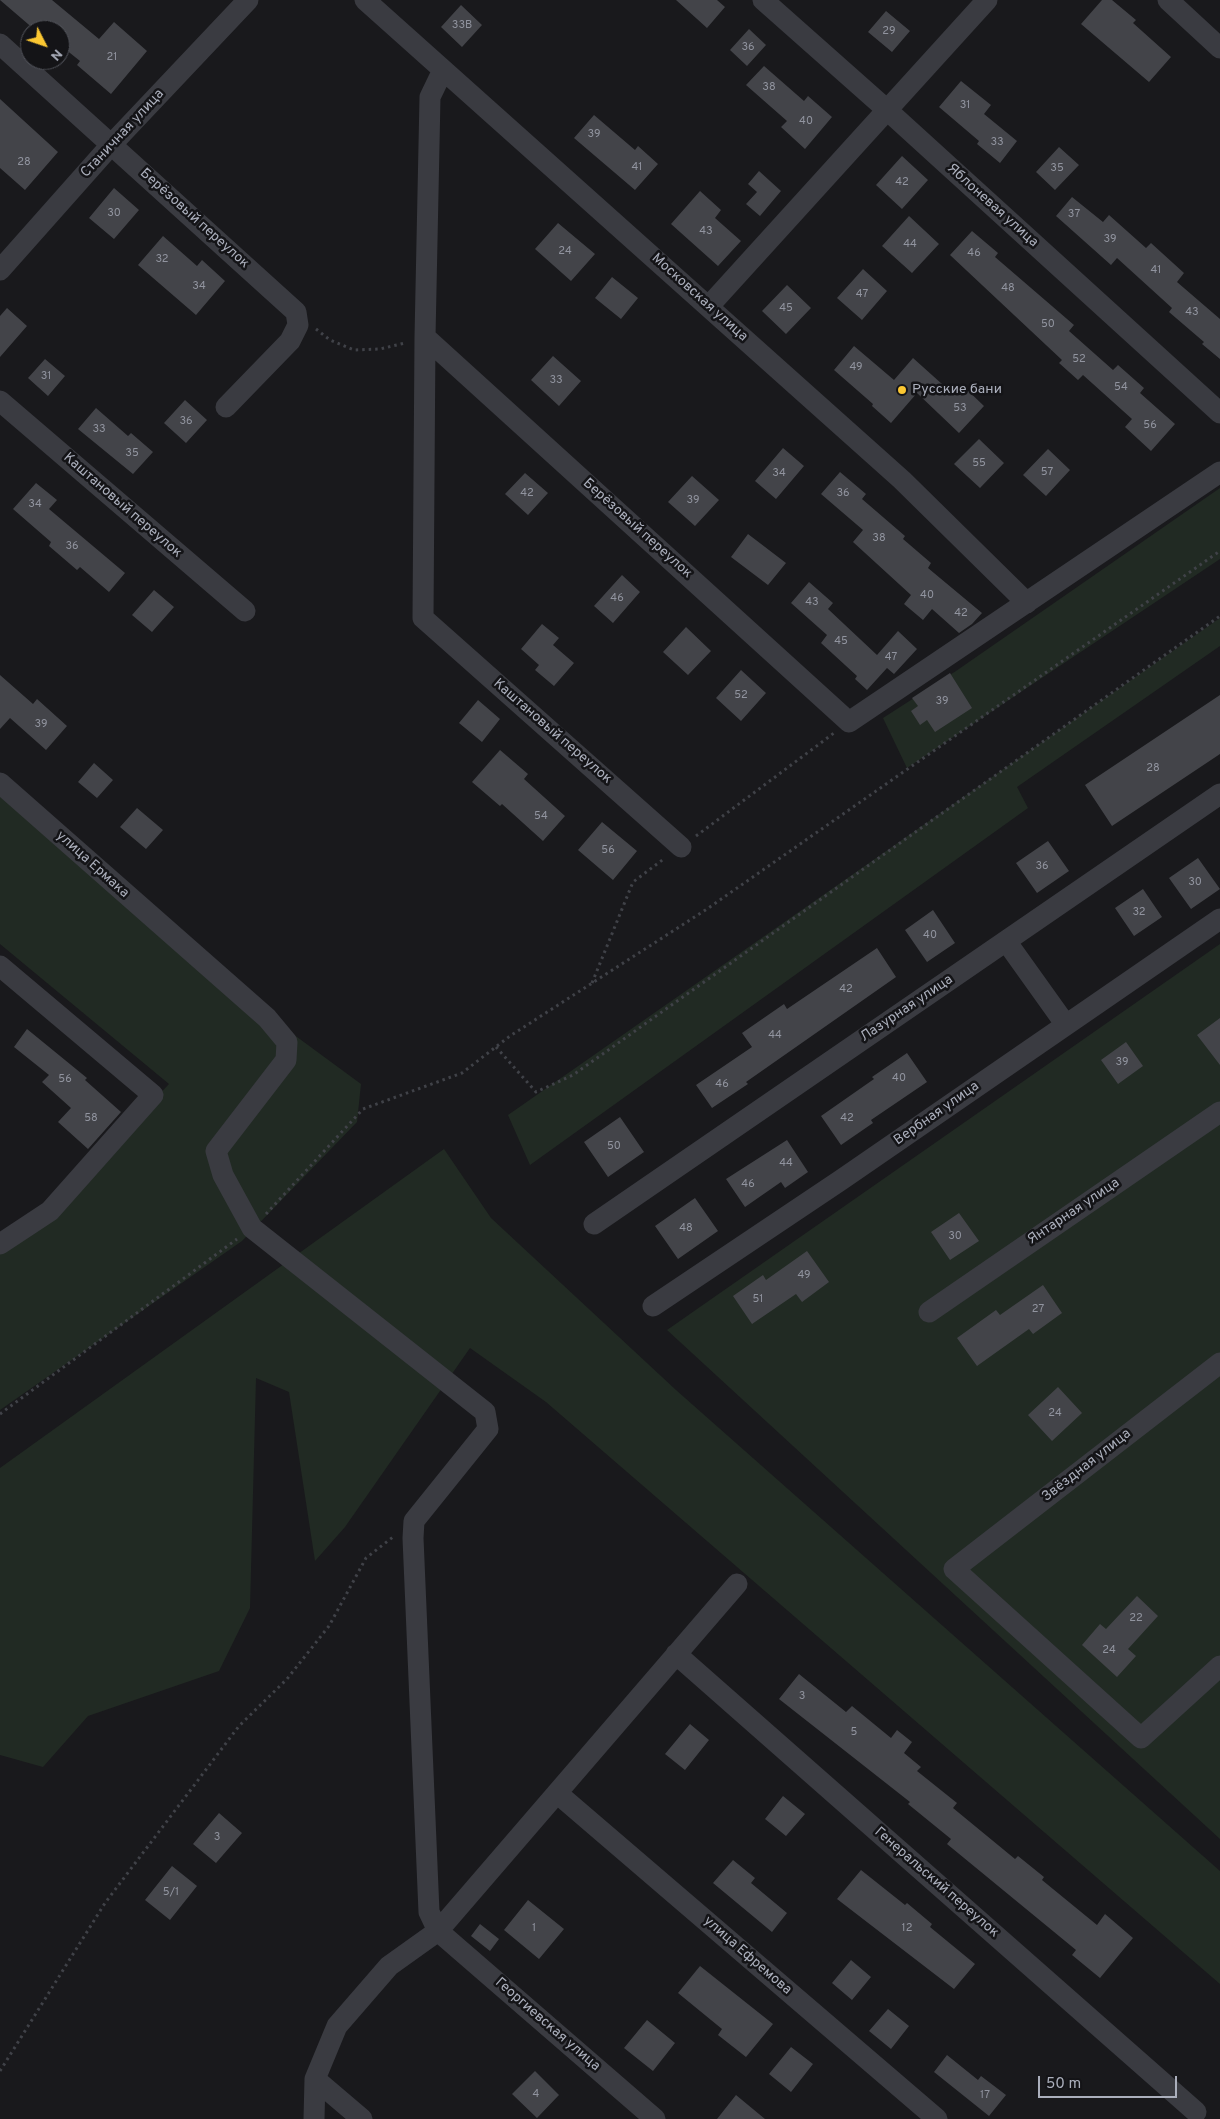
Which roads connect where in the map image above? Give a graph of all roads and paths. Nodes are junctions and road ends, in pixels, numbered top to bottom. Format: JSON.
{"nodes":[{"id":1,"x":248,"y":0,"type":"edge"},
{"id":2,"x":365,"y":0,"type":"edge"},
{"id":3,"x":763,"y":0,"type":"edge"},
{"id":4,"x":987,"y":0,"type":"edge"},
{"id":5,"x":1168,"y":0,"type":"edge"},
{"id":6,"x":0,"y":44,"type":"edge"},
{"id":7,"x":1220,"y":48,"type":"edge"},
{"id":8,"x":442,"y":70,"type":"junction"},
{"id":9,"x":886,"y":109,"type":"junction"},
{"id":10,"x":112,"y":145,"type":"junction"},
{"id":11,"x":0,"y":270,"type":"edge"},
{"id":12,"x":709,"y":306,"type":"junction"},
{"id":13,"x":296,"y":312,"type":"junction"},
{"id":14,"x":425,"y":337,"type":"junction"},
{"id":15,"x":0,"y":401,"type":"edge"},
{"id":16,"x":226,"y":407,"type":"dead end"},
{"id":17,"x":1220,"y":413,"type":"edge"},
{"id":18,"x":1220,"y":472,"type":"edge"},
{"id":19,"x":1220,"y":551,"type":"edge"},
{"id":20,"x":1027,"y":603,"type":"junction"},
{"id":21,"x":245,"y":611,"type":"dead end"},
{"id":22,"x":1220,"y":616,"type":"edge"},
{"id":23,"x":850,"y":722,"type":"junction"},
{"id":24,"x":0,"y":783,"type":"edge"},
{"id":25,"x":1220,"y":794,"type":"edge"},
{"id":26,"x":682,"y":846,"type":"junction"},
{"id":27,"x":1220,"y":919,"type":"edge"},
{"id":28,"x":1006,"y":941,"type":"junction"},
{"id":29,"x":0,"y":966,"type":"edge"},
{"id":30,"x":592,"y":984,"type":"junction"},
{"id":31,"x":1066,"y":1025,"type":"junction"},
{"id":32,"x":496,"y":1047,"type":"junction"},
{"id":33,"x":1220,"y":1112,"type":"edge"},
{"id":34,"x":594,"y":1224,"type":"dead end"},
{"id":35,"x":252,"y":1228,"type":"junction"},
{"id":36,"x":0,"y":1244,"type":"edge"},
{"id":37,"x":653,"y":1306,"type":"dead end"},
{"id":38,"x":928,"y":1312,"type":"dead end"},
{"id":39,"x":1220,"y":1363,"type":"edge"},
{"id":40,"x":0,"y":1414,"type":"edge"},
{"id":41,"x":414,"y":1521,"type":"junction"},
{"id":42,"x":737,"y":1584,"type":"dead end"},
{"id":43,"x":676,"y":1654,"type":"junction"},
{"id":44,"x":1220,"y":1666,"type":"edge"},
{"id":45,"x":557,"y":1793,"type":"junction"},
{"id":46,"x":438,"y":1931,"type":"junction"},
{"id":47,"x":0,"y":2071,"type":"edge"},
{"id":48,"x":315,"y":2078,"type":"junction"},
{"id":49,"x":1196,"y":2112,"type":"dead end"},
{"id":50,"x":314,"y":2119,"type":"edge"},
{"id":51,"x":362,"y":2119,"type":"edge"},
{"id":52,"x":655,"y":2119,"type":"edge"},
{"id":53,"x":937,"y":2119,"type":"edge"}],
"edges":[{"from":1,"to":10,"type":"street","name":"Станичная улица"},
{"from":2,"to":8,"type":"street","name":"Московская улица"},
{"from":3,"to":9,"type":"street","name":"Яблоневая улица"},
{"from":4,"to":9,"type":"street"},
{"from":5,"to":7,"type":"street"},
{"from":6,"to":10,"type":"street","name":"Берёзовый переулок"},
{"from":8,"to":12,"type":"street","name":"Московская улица"},
{"from":8,"to":14,"type":"street"},
{"from":9,"to":12,"type":"street"},
{"from":9,"to":17,"type":"street","name":"Яблоневая улица"},
{"from":10,"to":11,"type":"street","name":"Станичная улица"},
{"from":10,"to":13,"type":"street","name":"Берёзовый переулок"},
{"from":12,"to":20,"type":"street","name":"Московская улица"},
{"from":13,"to":14,"type":"path"},
{"from":13,"to":16,"type":"street"},
{"from":14,"to":23,"type":"street","name":"Берёзовый переулок"},
{"from":14,"to":26,"type":"street","name":"Каштановый переулок"},
{"from":15,"to":21,"type":"street","name":"Каштановый переулок"},
{"from":18,"to":20,"type":"street"},
{"from":19,"to":30,"type":"path"},
{"from":20,"to":23,"type":"street"},
{"from":22,"to":32,"type":"path"},
{"from":23,"to":26,"type":"path"},
{"from":24,"to":35,"type":"street","name":"улица Ермака"},
{"from":25,"to":28,"type":"street","name":"Лазурная улица"},
{"from":26,"to":30,"type":"path"},
{"from":27,"to":31,"type":"street","name":"Вербная улица"},
{"from":28,"to":31,"type":"street"},
{"from":28,"to":34,"type":"street","name":"Лазурная улица"},
{"from":29,"to":36,"type":"street"},
{"from":30,"to":32,"type":"path"},
{"from":31,"to":37,"type":"street","name":"Вербная улица"},
{"from":32,"to":35,"type":"path"},
{"from":33,"to":38,"type":"street","name":"Янтарная улица"},
{"from":35,"to":40,"type":"path"},
{"from":35,"to":41,"type":"street"},
{"from":39,"to":44,"type":"street","name":"Звёздная улица"},
{"from":41,"to":46,"type":"street"},
{"from":41,"to":47,"type":"path"},
{"from":42,"to":43,"type":"street"},
{"from":43,"to":45,"type":"street"},
{"from":43,"to":49,"type":"street","name":"Генеральский переулок"},
{"from":45,"to":46,"type":"street"},
{"from":45,"to":53,"type":"street","name":"улица Ефремова"},
{"from":46,"to":48,"type":"street"},
{"from":46,"to":52,"type":"street","name":"Георгиевская улица"},
{"from":48,"to":50,"type":"street"},
{"from":48,"to":51,"type":"street"}]}
